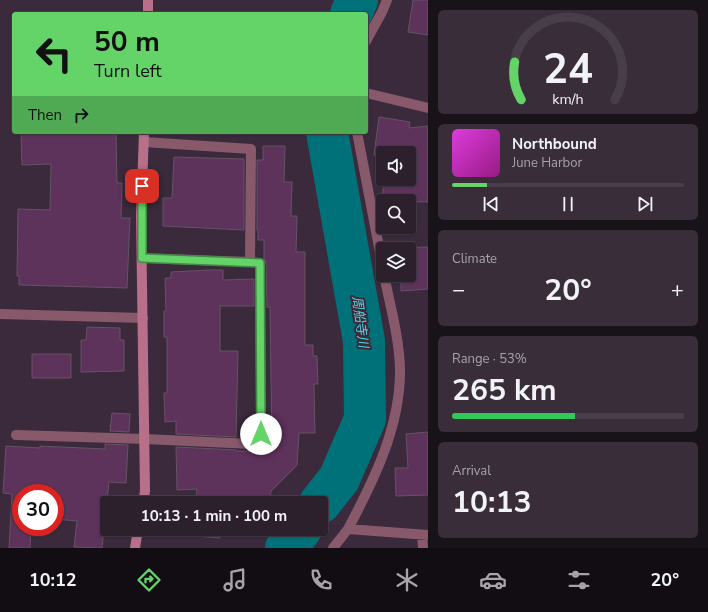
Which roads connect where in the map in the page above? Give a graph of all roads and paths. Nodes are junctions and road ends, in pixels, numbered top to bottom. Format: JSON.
{"nodes":[{"id":1,"x":148,"y":0,"type":"edge"},
{"id":2,"x":386,"y":0,"type":"edge"},
{"id":3,"x":148,"y":12,"type":"edge"},
{"id":4,"x":368,"y":37,"type":"edge"},
{"id":5,"x":368,"y":93,"type":"edge"},
{"id":6,"x":428,"y":108,"type":"edge"},
{"id":7,"x":357,"y":134,"type":"edge"},
{"id":8,"x":144,"y":137,"type":"edge"},
{"id":9,"x":378,"y":242,"type":"edge"},
{"id":10,"x":142,"y":258,"type":"junction"},
{"id":11,"x":250,"y":262,"type":"junction"},
{"id":12,"x":385,"y":282,"type":"edge"},
{"id":13,"x":0,"y":314,"type":"edge"},
{"id":14,"x":143,"y":318,"type":"junction"},
{"id":15,"x":16,"y":435,"type":"dead end"},
{"id":16,"x":145,"y":439,"type":"junction"},
{"id":17,"x":145,"y":496,"type":"edge"},
{"id":18,"x":348,"y":529,"type":"junction"},
{"id":19,"x":425,"y":535,"type":"edge"},
{"id":20,"x":137,"y":536,"type":"edge"},
{"id":21,"x":134,"y":548,"type":"edge"},
{"id":22,"x":333,"y":548,"type":"edge"},
{"id":23,"x":423,"y":548,"type":"edge"}],
"edges":[{"from":1,"to":3,"type":"street"},
{"from":2,"to":4,"type":"street"},
{"from":5,"to":6,"type":"street"},
{"from":7,"to":9,"type":"street"},
{"from":8,"to":10,"type":"street"},
{"from":8,"to":11,"type":"street"},
{"from":10,"to":11,"type":"street"},
{"from":10,"to":14,"type":"street"},
{"from":11,"to":16,"type":"street"},
{"from":12,"to":18,"type":"street"},
{"from":13,"to":14,"type":"street"},
{"from":14,"to":16,"type":"street"},
{"from":15,"to":16,"type":"street"},
{"from":16,"to":17,"type":"street"},
{"from":18,"to":19,"type":"street"},
{"from":18,"to":22,"type":"street"},
{"from":19,"to":23,"type":"street"},
{"from":20,"to":21,"type":"street"}]}
